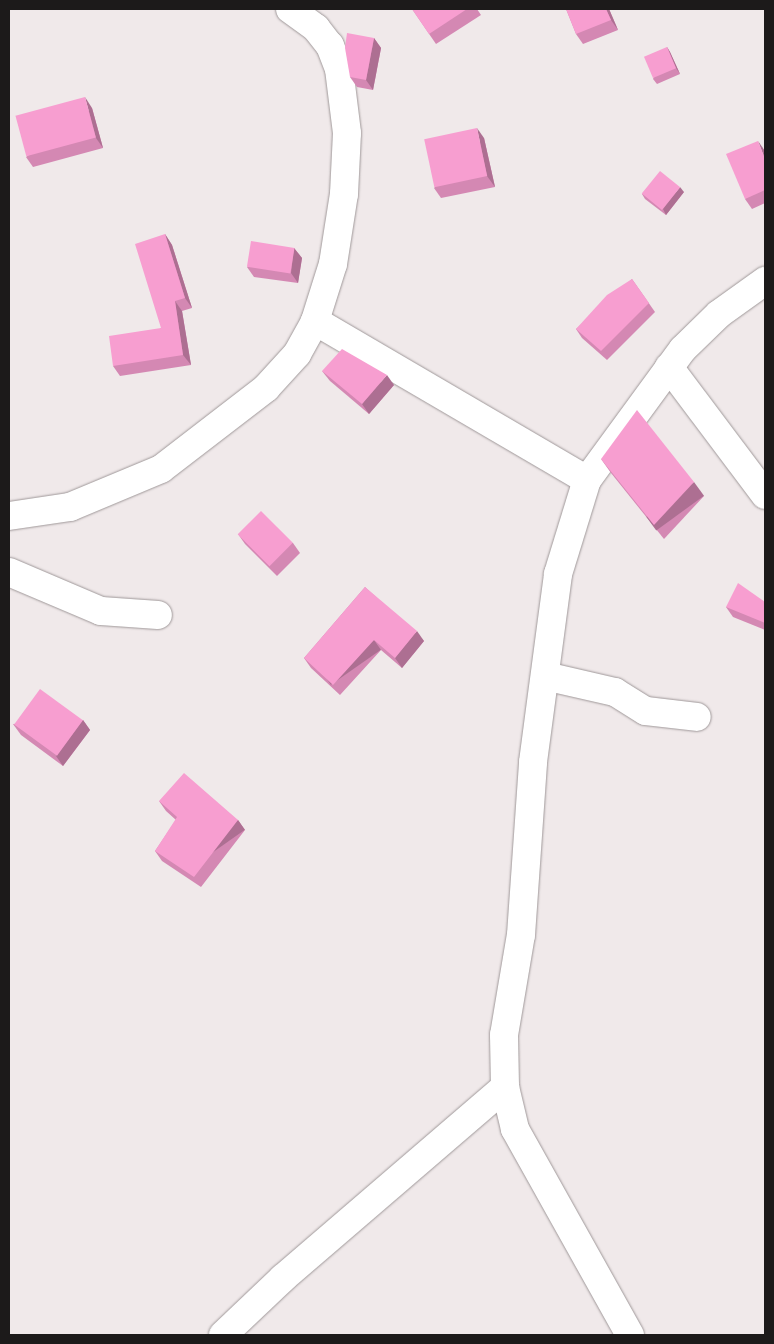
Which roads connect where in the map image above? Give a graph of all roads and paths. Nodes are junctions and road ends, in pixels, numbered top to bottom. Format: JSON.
{"nodes":[{"id":1,"x":290,"y":9,"type":"edge"},
{"id":2,"x":765,"y":281,"type":"edge"},
{"id":3,"x":315,"y":321,"type":"junction"},
{"id":4,"x":669,"y":367,"type":"junction"},
{"id":5,"x":587,"y":480,"type":"junction"},
{"id":6,"x":765,"y":495,"type":"edge"},
{"id":7,"x":9,"y":516,"type":"edge"},
{"id":8,"x":9,"y":572,"type":"edge"},
{"id":9,"x":158,"y":615,"type":"dead end"},
{"id":10,"x":545,"y":676,"type":"junction"},
{"id":11,"x":697,"y":717,"type":"dead end"},
{"id":12,"x":504,"y":1087,"type":"junction"},
{"id":13,"x":223,"y":1335,"type":"edge"},
{"id":14,"x":630,"y":1335,"type":"edge"}],
"edges":[{"from":1,"to":3,"type":"street"},
{"from":2,"to":4,"type":"street"},
{"from":3,"to":5,"type":"street"},
{"from":3,"to":7,"type":"street"},
{"from":4,"to":5,"type":"street"},
{"from":4,"to":6,"type":"street"},
{"from":5,"to":10,"type":"street"},
{"from":8,"to":9,"type":"street"},
{"from":10,"to":11,"type":"street"},
{"from":10,"to":12,"type":"street"},
{"from":12,"to":13,"type":"street"},
{"from":12,"to":14,"type":"street"}]}
